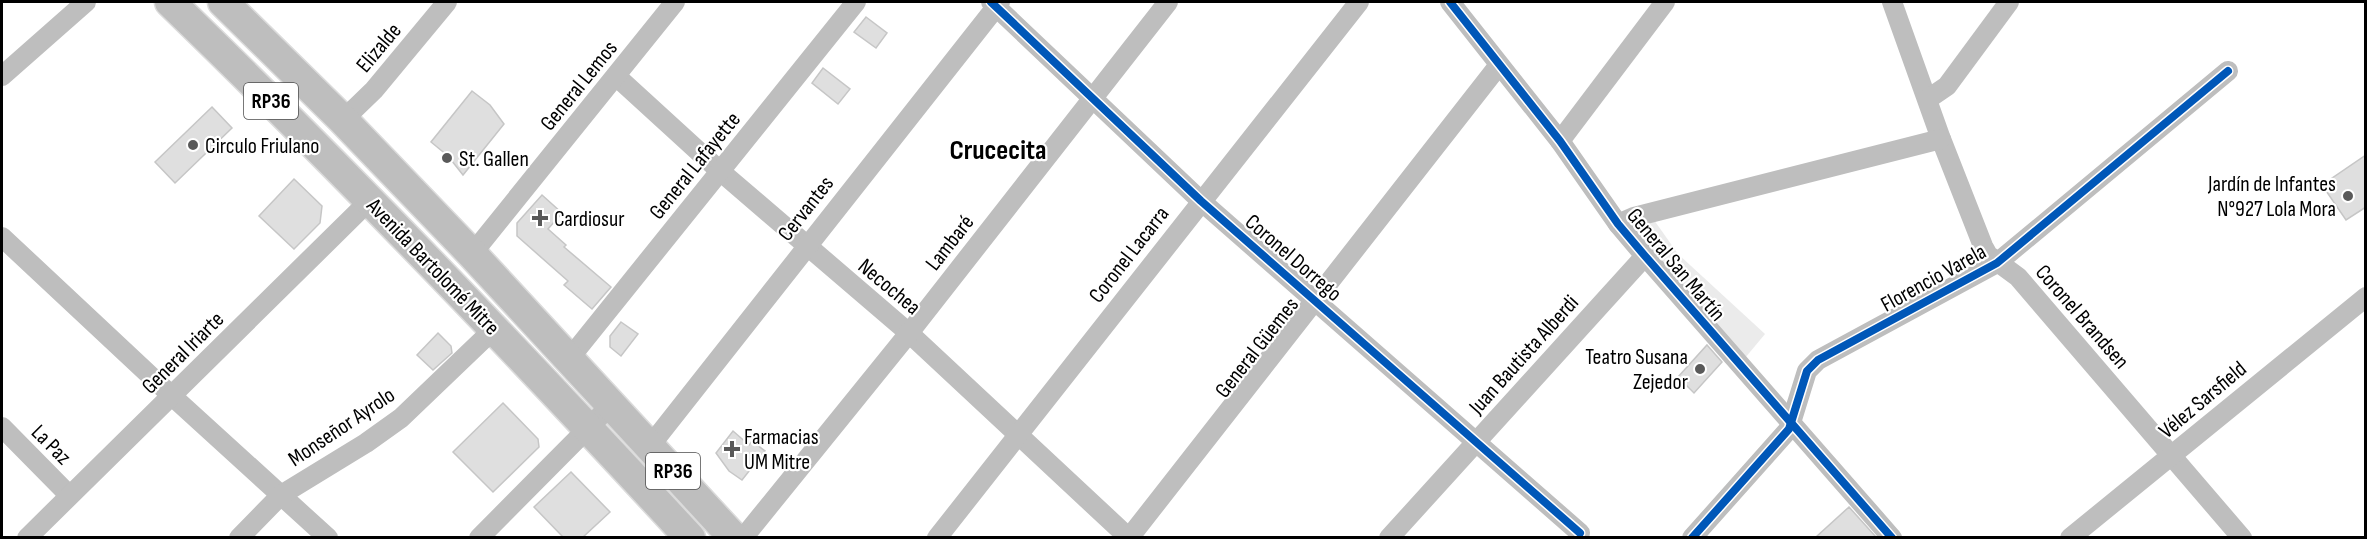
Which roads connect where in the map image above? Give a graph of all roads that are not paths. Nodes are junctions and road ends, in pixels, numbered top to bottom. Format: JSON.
{"nodes":[{"id":1,"x":86,"y":2,"type":"edge"},
{"id":2,"x":170,"y":2,"type":"edge"},
{"id":3,"x":223,"y":2,"type":"edge"},
{"id":4,"x":447,"y":2,"type":"edge"},
{"id":5,"x":675,"y":2,"type":"edge"},
{"id":6,"x":856,"y":2,"type":"edge"},
{"id":7,"x":1168,"y":2,"type":"edge"},
{"id":8,"x":1359,"y":2,"type":"edge"},
{"id":9,"x":1450,"y":2,"type":"edge"},
{"id":10,"x":1665,"y":2,"type":"edge"},
{"id":11,"x":1892,"y":2,"type":"edge"},
{"id":12,"x":2009,"y":2,"type":"edge"},
{"id":13,"x":996,"y":3,"type":"edge"},
{"id":14,"x":1499,"y":65,"type":"junction"},
{"id":15,"x":2228,"y":71,"type":"dead end"},
{"id":16,"x":2,"y":76,"type":"edge"},
{"id":17,"x":616,"y":76,"type":"junction"},
{"id":18,"x":1092,"y":97,"type":"junction"},
{"id":19,"x":1928,"y":99,"type":"junction"},
{"id":20,"x":343,"y":120,"type":"junction"},
{"id":21,"x":1941,"y":139,"type":"junction"},
{"id":22,"x":1560,"y":141,"type":"junction"},
{"id":23,"x":720,"y":171,"type":"junction"},
{"id":24,"x":370,"y":200,"type":"junction"},
{"id":25,"x":1201,"y":201,"type":"junction"},
{"id":26,"x":1618,"y":224,"type":"junction"},
{"id":27,"x":2,"y":237,"type":"edge"},
{"id":28,"x":806,"y":246,"type":"junction"},
{"id":29,"x":472,"y":254,"type":"junction"},
{"id":30,"x":1645,"y":256,"type":"junction"},
{"id":31,"x":1997,"y":262,"type":"junction"},
{"id":32,"x":2366,"y":297,"type":"edge"},
{"id":33,"x":1316,"y":300,"type":"junction"},
{"id":34,"x":494,"y":329,"type":"junction"},
{"id":35,"x":909,"y":333,"type":"junction"},
{"id":36,"x":569,"y":359,"type":"junction"},
{"id":37,"x":172,"y":396,"type":"junction"},
{"id":38,"x":611,"y":405,"type":"junction"},
{"id":39,"x":1792,"y":423,"type":"junction"},
{"id":40,"x":2,"y":427,"type":"edge"},
{"id":41,"x":588,"y":427,"type":"junction"},
{"id":42,"x":1017,"y":435,"type":"junction"},
{"id":43,"x":1474,"y":442,"type":"junction"},
{"id":44,"x":650,"y":446,"type":"junction"},
{"id":45,"x":2172,"y":455,"type":"junction"},
{"id":46,"x":69,"y":495,"type":"junction"},
{"id":47,"x":281,"y":495,"type":"junction"},
{"id":48,"x":1580,"y":533,"type":"dead end"},
{"id":49,"x":27,"y":537,"type":"edge"},
{"id":50,"x":239,"y":537,"type":"edge"},
{"id":51,"x":328,"y":537,"type":"edge"},
{"id":52,"x":479,"y":537,"type":"edge"},
{"id":53,"x":690,"y":537,"type":"edge"},
{"id":54,"x":734,"y":537,"type":"edge"},
{"id":55,"x":743,"y":537,"type":"edge"},
{"id":56,"x":938,"y":537,"type":"edge"},
{"id":57,"x":1129,"y":537,"type":"edge"},
{"id":58,"x":1389,"y":537,"type":"edge"},
{"id":59,"x":1692,"y":537,"type":"edge"},
{"id":60,"x":1892,"y":537,"type":"edge"},
{"id":61,"x":2070,"y":537,"type":"edge"},
{"id":62,"x":2242,"y":537,"type":"edge"}],
"edges":[{"from":1,"to":16,"type":"street"},
{"from":2,"to":24,"type":"main road","name":"Avenida Bartolomé Mitre","number":"RP36"},
{"from":3,"to":20,"type":"main road","name":"Avenida Bartolomé Mitre","number":"RP36"},
{"from":4,"to":20,"type":"street","name":"Elizalde"},
{"from":5,"to":17,"type":"street","name":"General Lemos"},
{"from":6,"to":23,"type":"street","name":"General Lafayette"},
{"from":7,"to":18,"type":"street","name":"Lambaré"},
{"from":8,"to":25,"type":"street","name":"Coronel Lacarra"},
{"from":9,"to":14,"type":"street","name":"General San Martín"},
{"from":10,"to":22,"type":"street"},
{"from":11,"to":19,"type":"street","name":"Coronel Brandsen"},
{"from":12,"to":19,"type":"street"},
{"from":13,"to":18,"type":"street","name":"Coronel Dorrego"},
{"from":13,"to":28,"type":"street","name":"Cervantes"},
{"from":14,"to":22,"type":"street","name":"General San Martín"},
{"from":14,"to":33,"type":"street","name":"General Güemes"},
{"from":15,"to":31,"type":"street","name":"Florencio Varela"},
{"from":17,"to":23,"type":"street","name":"Necochea"},
{"from":17,"to":29,"type":"street","name":"General Lemos"},
{"from":18,"to":25,"type":"street","name":"Coronel Dorrego"},
{"from":18,"to":35,"type":"street","name":"Lambaré"},
{"from":19,"to":21,"type":"street","name":"Coronel Brandsen"},
{"from":20,"to":29,"type":"main road","name":"Avenida Bartolomé Mitre","number":"RP36"},
{"from":21,"to":26,"type":"street"},
{"from":21,"to":31,"type":"street","name":"Coronel Brandsen"},
{"from":22,"to":26,"type":"street","name":"General San Martín"},
{"from":23,"to":28,"type":"street","name":"Necochea"},
{"from":23,"to":36,"type":"street","name":"General Lafayette"},
{"from":24,"to":34,"type":"main road","name":"Avenida Bartolomé Mitre","number":"RP36"},
{"from":24,"to":37,"type":"street","name":"General Iriarte"},
{"from":25,"to":33,"type":"street","name":"Coronel Dorrego"},
{"from":25,"to":42,"type":"street","name":"Coronel Lacarra"},
{"from":26,"to":30,"type":"street","name":"General San Martín"},
{"from":27,"to":37,"type":"street"},
{"from":28,"to":35,"type":"street","name":"Necochea"},
{"from":28,"to":44,"type":"street","name":"Cervantes"},
{"from":29,"to":36,"type":"main road","name":"Avenida Bartolomé Mitre","number":"RP36"},
{"from":30,"to":39,"type":"street","name":"General San Martín"},
{"from":30,"to":43,"type":"street","name":"Juan Bautista Alberdi"},
{"from":31,"to":39,"type":"street","name":"Florencio Varela"},
{"from":31,"to":45,"type":"street","name":"Coronel Brandsen"},
{"from":32,"to":45,"type":"street","name":"Vélez Sarsfield"},
{"from":33,"to":43,"type":"street","name":"Coronel Dorrego"},
{"from":33,"to":57,"type":"street","name":"General Güemes"},
{"from":34,"to":41,"type":"main road","name":"Avenida Bartolomé Mitre","number":"RP36"},
{"from":34,"to":47,"type":"street","name":"Monseñor Ayrolo"},
{"from":35,"to":42,"type":"street","name":"Necochea"},
{"from":35,"to":55,"type":"street","name":"Lambaré"},
{"from":36,"to":38,"type":"main road","name":"Avenida Bartolomé Mitre","number":"RP36"},
{"from":37,"to":46,"type":"street","name":"General Iriarte"},
{"from":37,"to":47,"type":"street"},
{"from":38,"to":41,"type":"street"},
{"from":38,"to":44,"type":"main road","name":"Avenida Bartolomé Mitre","number":"RP36"},
{"from":39,"to":59,"type":"street","name":"Florencio Varela"},
{"from":39,"to":60,"type":"street","name":"General San Martín"},
{"from":40,"to":46,"type":"street","name":"La Paz"},
{"from":41,"to":52,"type":"street"},
{"from":41,"to":53,"type":"main road","name":"Avenida Bartolomé Mitre","number":"RP36"},
{"from":42,"to":56,"type":"street","name":"Coronel Lacarra"},
{"from":42,"to":57,"type":"street","name":"Necochea"},
{"from":43,"to":48,"type":"street","name":"Coronel Dorrego"},
{"from":43,"to":58,"type":"street","name":"Juan Bautista Alberdi"},
{"from":44,"to":54,"type":"main road","name":"Avenida Bartolomé Mitre","number":"RP36"},
{"from":45,"to":61,"type":"street","name":"Vélez Sarsfield"},
{"from":45,"to":62,"type":"street","name":"Coronel Brandsen"},
{"from":46,"to":49,"type":"street","name":"General Iriarte"},
{"from":47,"to":50,"type":"street","name":"Monseñor Ayrolo"},
{"from":47,"to":51,"type":"street"}]}
